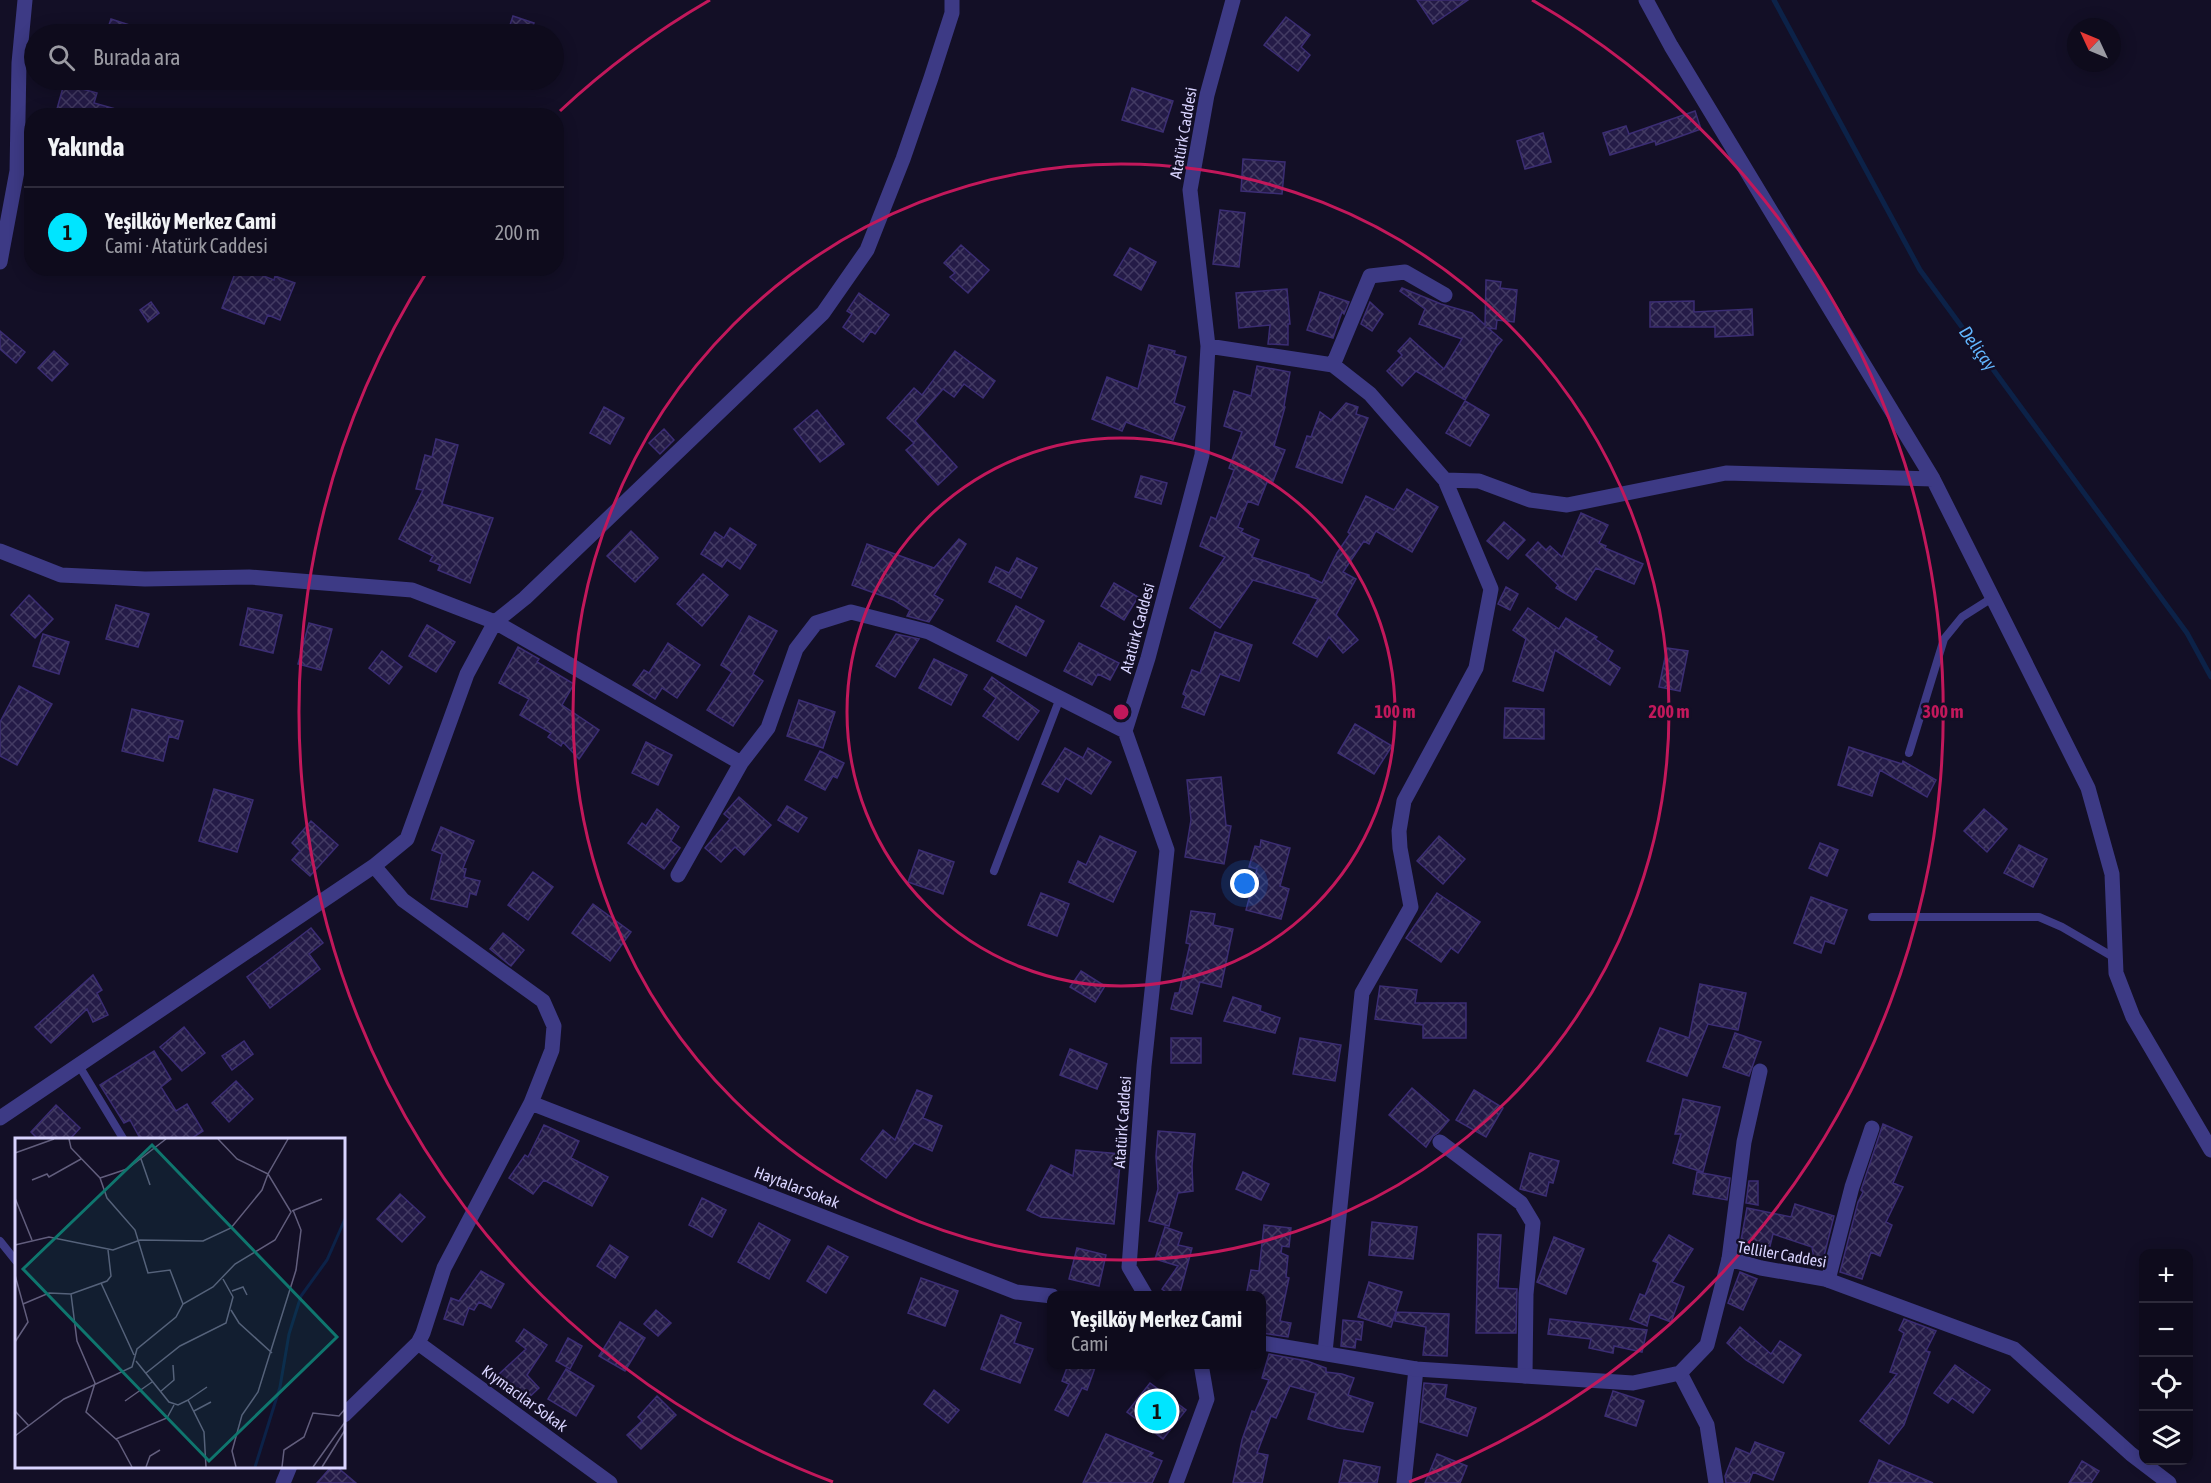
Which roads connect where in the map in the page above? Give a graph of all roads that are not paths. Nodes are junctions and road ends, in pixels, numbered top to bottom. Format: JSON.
{"nodes":[{"id":1,"x":25,"y":0,"type":"edge"},
{"id":2,"x":952,"y":0,"type":"edge"},
{"id":3,"x":1233,"y":0,"type":"edge"},
{"id":4,"x":1646,"y":0,"type":"edge"},
{"id":5,"x":24,"y":133,"type":"edge"},
{"id":6,"x":24,"y":150,"type":"edge"},
{"id":7,"x":0,"y":262,"type":"edge"},
{"id":8,"x":1445,"y":295,"type":"dead end"},
{"id":9,"x":1208,"y":346,"type":"junction"},
{"id":10,"x":1333,"y":365,"type":"junction"},
{"id":11,"x":1933,"y":479,"type":"junction"},
{"id":12,"x":1445,"y":480,"type":"junction"},
{"id":13,"x":0,"y":551,"type":"edge"},
{"id":14,"x":1992,"y":598,"type":"junction"},
{"id":15,"x":495,"y":622,"type":"junction"},
{"id":16,"x":1060,"y":698,"type":"junction"},
{"id":17,"x":1125,"y":731,"type":"junction"},
{"id":18,"x":1910,"y":753,"type":"dead end"},
{"id":19,"x":741,"y":763,"type":"junction"},
{"id":20,"x":374,"y":866,"type":"junction"},
{"id":21,"x":994,"y":871,"type":"dead end"},
{"id":22,"x":678,"y":875,"type":"dead end"},
{"id":23,"x":1872,"y":917,"type":"dead end"},
{"id":24,"x":2115,"y":958,"type":"junction"},
{"id":25,"x":78,"y":1064,"type":"junction"},
{"id":26,"x":1760,"y":1071,"type":"dead end"},
{"id":27,"x":531,"y":1103,"type":"junction"},
{"id":28,"x":0,"y":1118,"type":"edge"},
{"id":29,"x":1872,"y":1128,"type":"dead end"},
{"id":30,"x":123,"y":1138,"type":"edge"},
{"id":31,"x":1440,"y":1142,"type":"dead end"},
{"id":32,"x":2211,"y":1150,"type":"edge"},
{"id":33,"x":0,"y":1241,"type":"edge"},
{"id":34,"x":1729,"y":1259,"type":"junction"},
{"id":35,"x":15,"y":1260,"type":"edge"},
{"id":36,"x":1828,"y":1280,"type":"junction"},
{"id":37,"x":1143,"y":1291,"type":"edge"},
{"id":38,"x":1047,"y":1295,"type":"edge"},
{"id":39,"x":418,"y":1343,"type":"junction"},
{"id":40,"x":1266,"y":1344,"type":"edge"},
{"id":41,"x":1325,"y":1352,"type":"junction"},
{"id":42,"x":1202,"y":1369,"type":"edge"},
{"id":43,"x":1416,"y":1369,"type":"junction"},
{"id":44,"x":1680,"y":1373,"type":"junction"},
{"id":45,"x":1525,"y":1376,"type":"junction"},
{"id":46,"x":345,"y":1414,"type":"edge"},
{"id":47,"x":290,"y":1468,"type":"edge"},
{"id":48,"x":283,"y":1483,"type":"edge"},
{"id":49,"x":610,"y":1483,"type":"edge"},
{"id":50,"x":1176,"y":1483,"type":"edge"},
{"id":51,"x":1404,"y":1483,"type":"edge"},
{"id":52,"x":1716,"y":1483,"type":"edge"},
{"id":53,"x":2169,"y":1483,"type":"edge"}],
"edges":[{"from":1,"to":5,"type":"street"},
{"from":2,"to":15,"type":"street"},
{"from":3,"to":9,"type":"street","name":"Atatürk Caddesi"},
{"from":4,"to":11,"type":"street"},
{"from":6,"to":7,"type":"street"},
{"from":8,"to":10,"type":"street"},
{"from":9,"to":10,"type":"street"},
{"from":9,"to":17,"type":"street","name":"Atatürk Caddesi"},
{"from":10,"to":12,"type":"street"},
{"from":11,"to":12,"type":"street"},
{"from":11,"to":14,"type":"street"},
{"from":12,"to":41,"type":"street"},
{"from":13,"to":15,"type":"street"},
{"from":14,"to":18,"type":"lane"},
{"from":14,"to":24,"type":"street"},
{"from":15,"to":19,"type":"street"},
{"from":15,"to":20,"type":"street"},
{"from":16,"to":17,"type":"street"},
{"from":16,"to":19,"type":"street"},
{"from":16,"to":21,"type":"lane"},
{"from":17,"to":37,"type":"street","name":"Atatürk Caddesi"},
{"from":19,"to":22,"type":"street"},
{"from":20,"to":25,"type":"street"},
{"from":20,"to":27,"type":"street"},
{"from":23,"to":24,"type":"lane"},
{"from":24,"to":32,"type":"street"},
{"from":25,"to":28,"type":"street"},
{"from":25,"to":30,"type":"lane"},
{"from":26,"to":34,"type":"street"},
{"from":27,"to":38,"type":"street","name":"Haytalar Sokak"},
{"from":27,"to":39,"type":"street"},
{"from":29,"to":36,"type":"street"},
{"from":31,"to":45,"type":"street"},
{"from":33,"to":35,"type":"lane"},
{"from":34,"to":36,"type":"street","name":"Telliler Caddesi"},
{"from":34,"to":44,"type":"street","name":"Telliler Caddesi"},
{"from":36,"to":53,"type":"street","name":"Telliler Caddesi"},
{"from":39,"to":46,"type":"street"},
{"from":39,"to":49,"type":"street","name":"Kıymacılar Sokak"},
{"from":40,"to":41,"type":"street"},
{"from":41,"to":43,"type":"street"},
{"from":42,"to":50,"type":"street"},
{"from":43,"to":45,"type":"street"},
{"from":43,"to":51,"type":"street"},
{"from":44,"to":45,"type":"street"},
{"from":44,"to":52,"type":"street"},
{"from":47,"to":48,"type":"street"}]}
